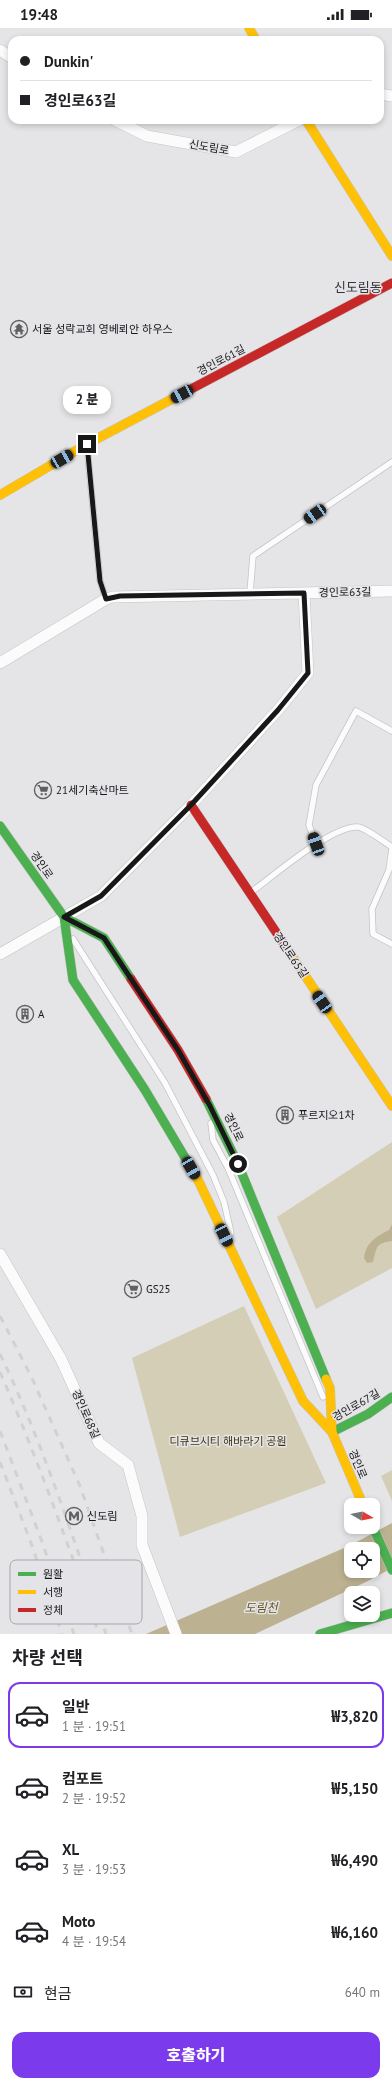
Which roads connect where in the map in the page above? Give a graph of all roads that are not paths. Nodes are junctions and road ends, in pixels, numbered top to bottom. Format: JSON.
{"nodes":[{"id":1,"x":122,"y":124,"type":"edge"},
{"id":2,"x":291,"y":124,"type":"edge"},
{"id":3,"x":309,"y":124,"type":"edge"},
{"id":4,"x":392,"y":256,"type":"edge"},
{"id":5,"x":392,"y":283,"type":"edge"},
{"id":6,"x":87,"y":444,"type":"junction"},
{"id":7,"x":392,"y":462,"type":"edge"},
{"id":8,"x":0,"y":495,"type":"edge"},
{"id":9,"x":392,"y":591,"type":"edge"},
{"id":10,"x":250,"y":593,"type":"junction"},
{"id":11,"x":304,"y":593,"type":"junction"},
{"id":12,"x":106,"y":599,"type":"junction"},
{"id":13,"x":0,"y":663,"type":"edge"},
{"id":14,"x":392,"y":731,"type":"edge"},
{"id":15,"x":191,"y":805,"type":"junction"},
{"id":16,"x":0,"y":826,"type":"edge"},
{"id":17,"x":316,"y":844,"type":"junction"},
{"id":18,"x":392,"y":848,"type":"edge"},
{"id":19,"x":250,"y":894,"type":"junction"},
{"id":20,"x":65,"y":922,"type":"junction"},
{"id":21,"x":392,"y":944,"type":"edge"},
{"id":22,"x":0,"y":954,"type":"edge"},
{"id":23,"x":210,"y":1106,"type":"junction"},
{"id":24,"x":392,"y":1106,"type":"edge"},
{"id":25,"x":0,"y":1254,"type":"edge"},
{"id":26,"x":237,"y":1261,"type":"junction"},
{"id":27,"x":392,"y":1397,"type":"edge"},
{"id":28,"x":332,"y":1432,"type":"junction"},
{"id":29,"x":360,"y":1498,"type":"edge"},
{"id":30,"x":376,"y":1534,"type":"edge"},
{"id":31,"x":392,"y":1570,"type":"edge"},
{"id":32,"x":392,"y":1613,"type":"edge"},
{"id":33,"x":176,"y":1634,"type":"edge"},
{"id":34,"x":320,"y":1634,"type":"edge"}],
"edges":[{"from":1,"to":2,"type":"street","name":"신도림로"},
{"from":3,"to":4,"type":"main road"},
{"from":5,"to":6,"type":"main road","name":"경인로61길"},
{"from":6,"to":8,"type":"main road","name":"경인로61길"},
{"from":6,"to":12,"type":"lane"},
{"from":7,"to":10,"type":"lane"},
{"from":9,"to":11,"type":"street","name":"경인로63길"},
{"from":10,"to":11,"type":"street","name":"경인로63길"},
{"from":10,"to":12,"type":"street","name":"경인로63길"},
{"from":11,"to":15,"type":"street"},
{"from":12,"to":13,"type":"street","name":"경인로63길"},
{"from":14,"to":17,"type":"lane"},
{"from":15,"to":19,"type":"main road","name":"경인로65길"},
{"from":15,"to":20,"type":"street"},
{"from":16,"to":20,"type":"main road","name":"경인로"},
{"from":17,"to":18,"type":"lane"},
{"from":17,"to":19,"type":"lane"},
{"from":18,"to":21,"type":"lane"},
{"from":19,"to":24,"type":"main road","name":"경인로65길"},
{"from":20,"to":22,"type":"street"},
{"from":20,"to":23,"type":"main road","name":"경인로"},
{"from":20,"to":26,"type":"lane"},
{"from":20,"to":26,"type":"main road","name":"경인로"},
{"from":23,"to":28,"type":"lane"},
{"from":23,"to":28,"type":"main road","name":"경인로"},
{"from":25,"to":33,"type":"street","name":"경인로68길"},
{"from":26,"to":28,"type":"main road","name":"경인로"},
{"from":27,"to":28,"type":"main road","name":"경인로67길"},
{"from":28,"to":29,"type":"main road","name":"경인로"},
{"from":30,"to":31,"type":"main road"},
{"from":32,"to":34,"type":"main road"}]}
